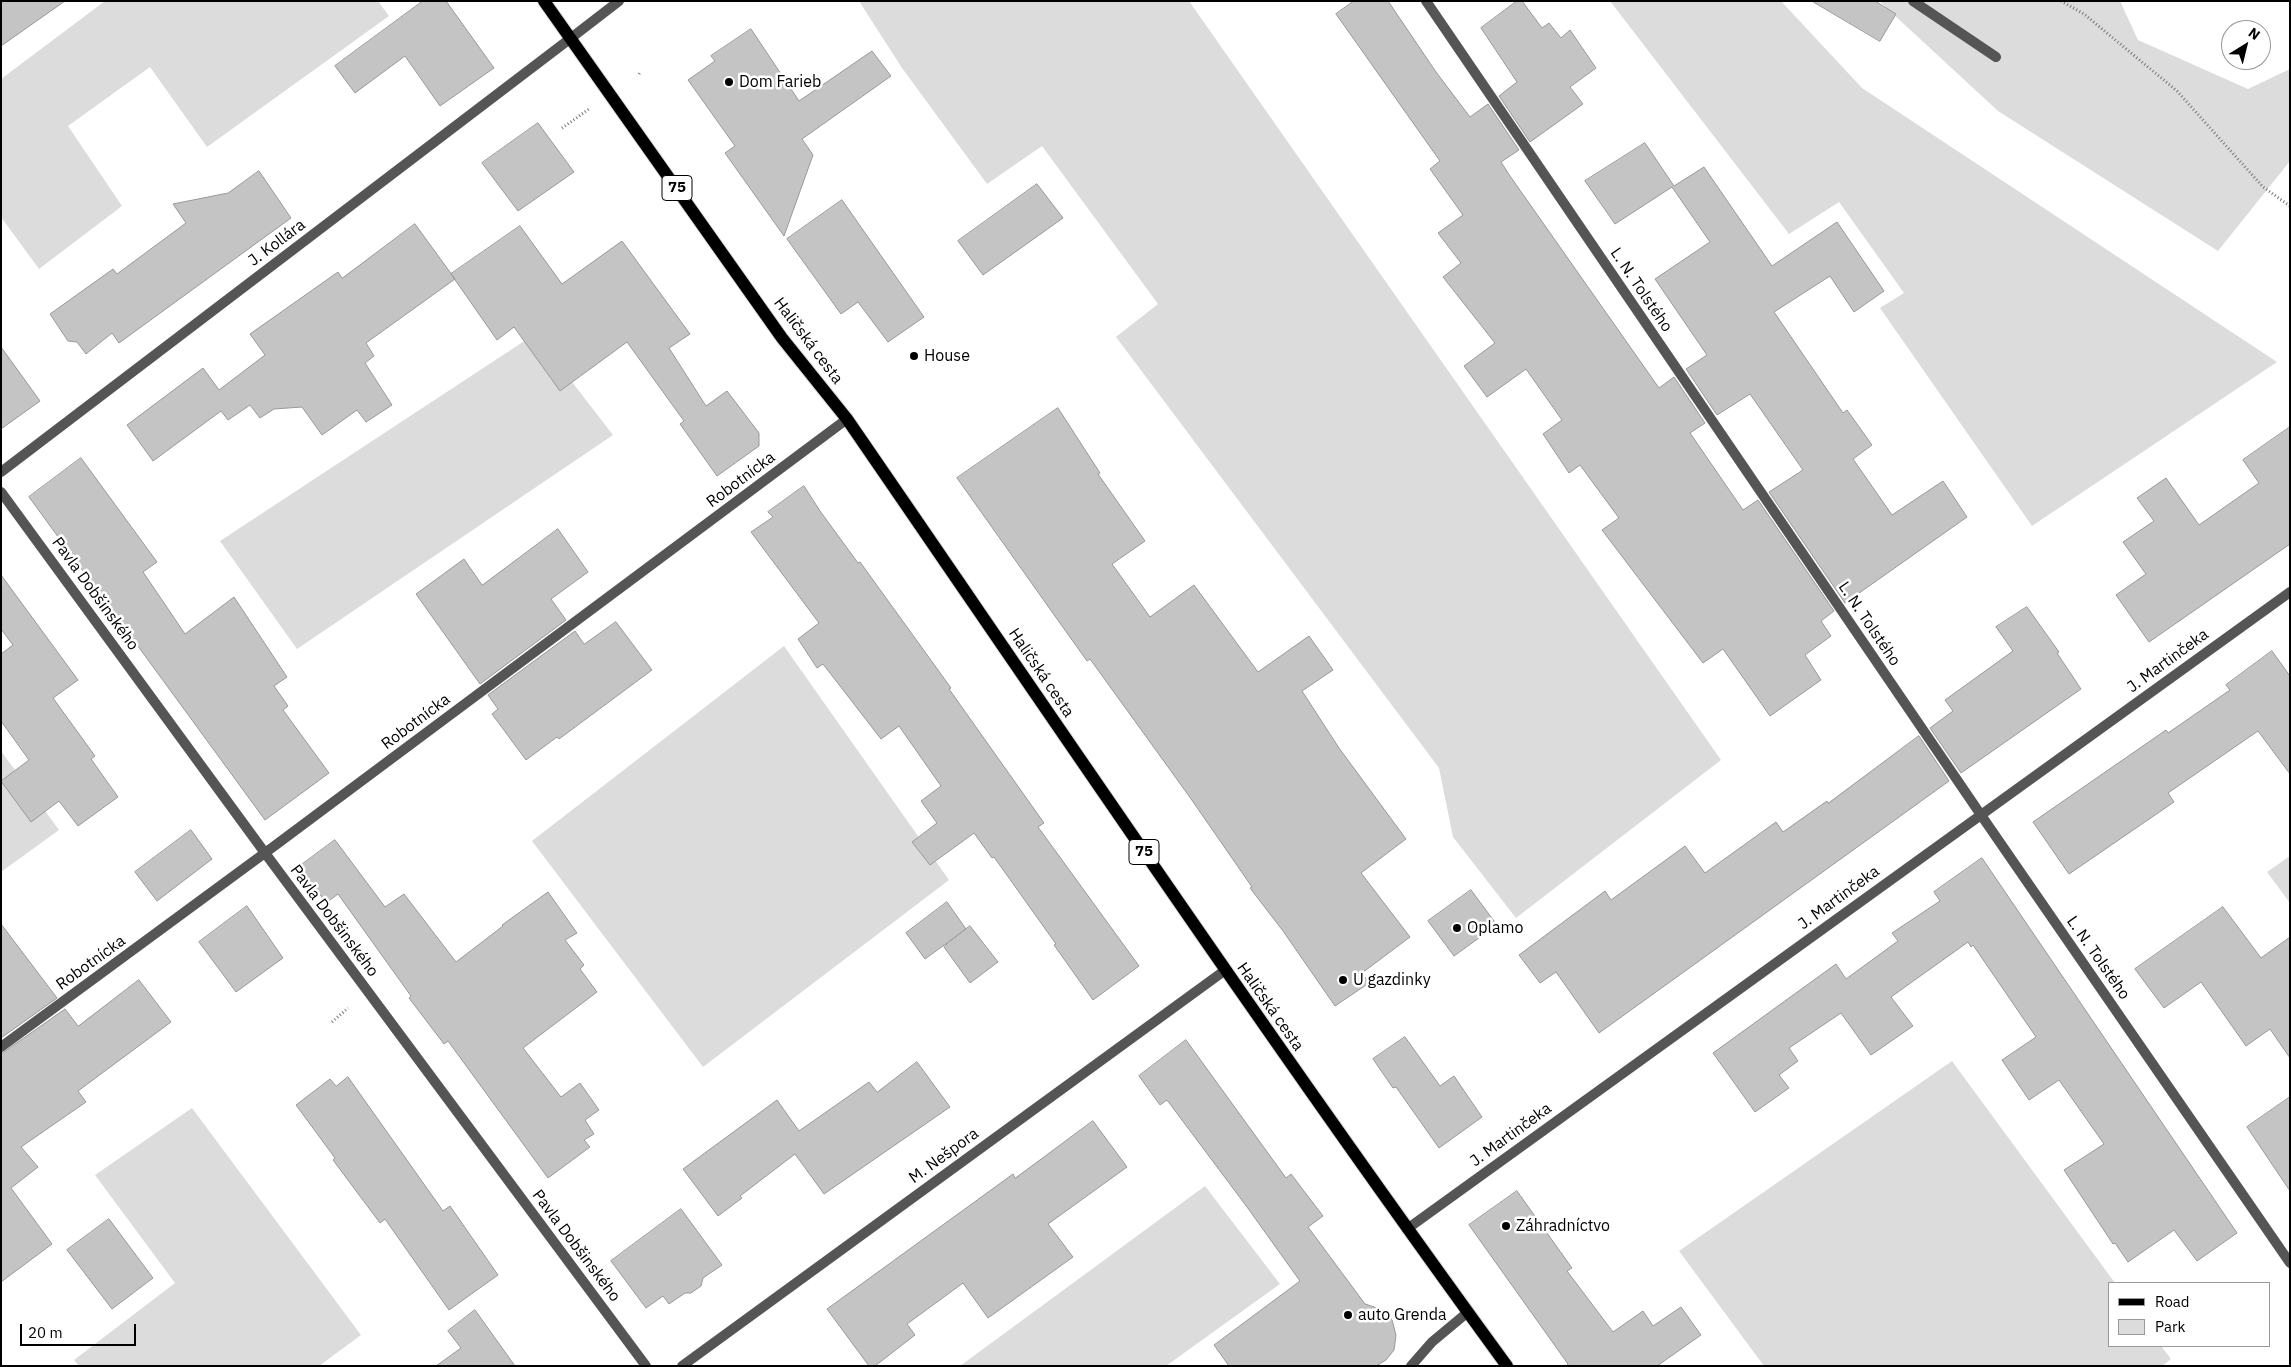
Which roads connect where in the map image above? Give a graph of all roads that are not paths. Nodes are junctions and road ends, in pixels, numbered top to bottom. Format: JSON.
{"nodes":[{"id":1,"x":544,"y":1,"type":"edge"},
{"id":2,"x":619,"y":1,"type":"edge"},
{"id":3,"x":1426,"y":1,"type":"edge"},
{"id":4,"x":1913,"y":1,"type":"edge"},
{"id":5,"x":571,"y":38,"type":"junction"},
{"id":6,"x":1996,"y":56,"type":"dead end"},
{"id":7,"x":848,"y":418,"type":"junction"},
{"id":8,"x":1,"y":472,"type":"edge"},
{"id":9,"x":1,"y":492,"type":"edge"},
{"id":10,"x":2290,"y":592,"type":"edge"},
{"id":11,"x":1980,"y":815,"type":"junction"},
{"id":12,"x":265,"y":853,"type":"junction"},
{"id":13,"x":1224,"y":970,"type":"junction"},
{"id":14,"x":1,"y":1047,"type":"edge"},
{"id":15,"x":1407,"y":1229,"type":"junction"},
{"id":16,"x":2290,"y":1263,"type":"edge"},
{"id":17,"x":1468,"y":1312,"type":"junction"},
{"id":18,"x":646,"y":1366,"type":"edge"},
{"id":19,"x":682,"y":1366,"type":"edge"},
{"id":20,"x":1411,"y":1366,"type":"edge"},
{"id":21,"x":1508,"y":1366,"type":"edge"}],
"edges":[{"from":1,"to":5,"type":"main road","name":"Haličská cesta","number":"75"},
{"from":2,"to":5,"type":"street","name":"J. Kollára"},
{"from":3,"to":11,"type":"street","name":"L. N. Tolstého"},
{"from":4,"to":6,"type":"street"},
{"from":5,"to":7,"type":"main road","name":"Haličská cesta","number":"75"},
{"from":5,"to":8,"type":"street","name":"J. Kollára"},
{"from":7,"to":12,"type":"street","name":"Robotnícka"},
{"from":7,"to":13,"type":"main road","name":"Haličská cesta","number":"75"},
{"from":9,"to":12,"type":"street","name":"Pavla Dobšinského"},
{"from":10,"to":11,"type":"street","name":"J. Martinčeka"},
{"from":11,"to":15,"type":"street","name":"J. Martinčeka"},
{"from":11,"to":16,"type":"street","name":"L. N. Tolstého"},
{"from":12,"to":14,"type":"street","name":"Robotnícka"},
{"from":12,"to":18,"type":"street","name":"Pavla Dobšinského"},
{"from":13,"to":15,"type":"main road","name":"Haličská cesta","number":"75"},
{"from":13,"to":19,"type":"street","name":"M. Nešpora"},
{"from":15,"to":17,"type":"main road","name":"Haličská cesta","number":"75"},
{"from":17,"to":20,"type":"street"},
{"from":17,"to":21,"type":"main road","name":"Haličská cesta","number":"75"}]}
